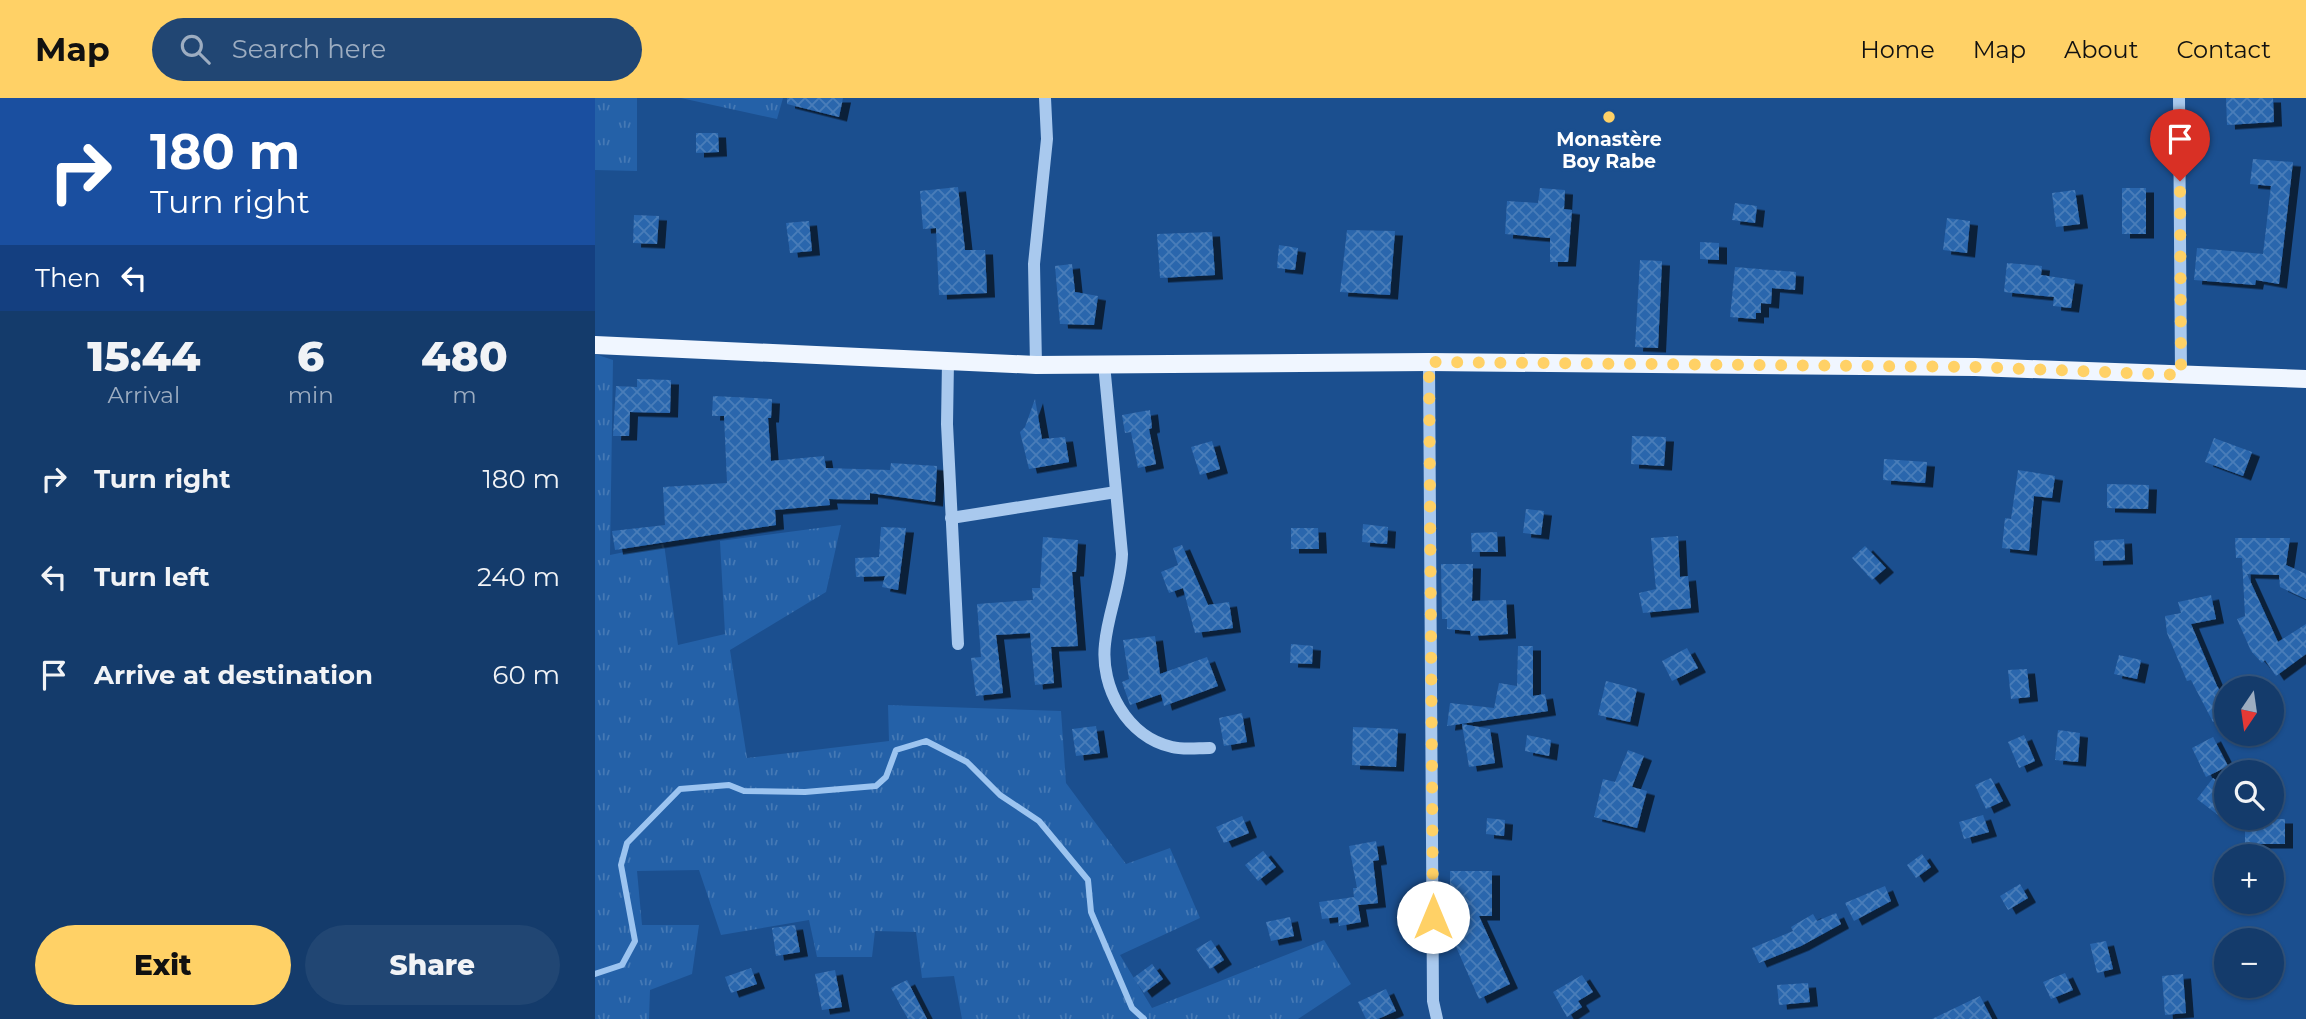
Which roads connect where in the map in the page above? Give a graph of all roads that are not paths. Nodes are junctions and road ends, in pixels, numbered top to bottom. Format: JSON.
{"nodes":[{"id":1,"x":1045,"y":98,"type":"edge"},
{"id":2,"x":2179,"y":98,"type":"edge"},
{"id":3,"x":595,"y":345,"type":"edge"},
{"id":4,"x":948,"y":361,"type":"junction"},
{"id":5,"x":1429,"y":362,"type":"junction"},
{"id":6,"x":1104,"y":364,"type":"junction"},
{"id":7,"x":1036,"y":365,"type":"junction"},
{"id":8,"x":2181,"y":375,"type":"junction"},
{"id":9,"x":2306,"y":379,"type":"edge"},
{"id":10,"x":1116,"y":492,"type":"junction"},
{"id":11,"x":951,"y":518,"type":"junction"},
{"id":12,"x":958,"y":644,"type":"dead end"},
{"id":13,"x":1210,"y":748,"type":"dead end"},
{"id":14,"x":1437,"y":1019,"type":"edge"}],
"edges":[{"from":1,"to":7,"type":"street"},
{"from":2,"to":8,"type":"street"},
{"from":3,"to":4,"type":"main road"},
{"from":4,"to":7,"type":"main road"},
{"from":4,"to":11,"type":"street"},
{"from":5,"to":6,"type":"main road"},
{"from":5,"to":8,"type":"main road"},
{"from":5,"to":14,"type":"street"},
{"from":6,"to":7,"type":"main road"},
{"from":6,"to":10,"type":"street"},
{"from":8,"to":9,"type":"main road"},
{"from":10,"to":11,"type":"street"},
{"from":10,"to":13,"type":"street"},
{"from":11,"to":12,"type":"street"}]}
